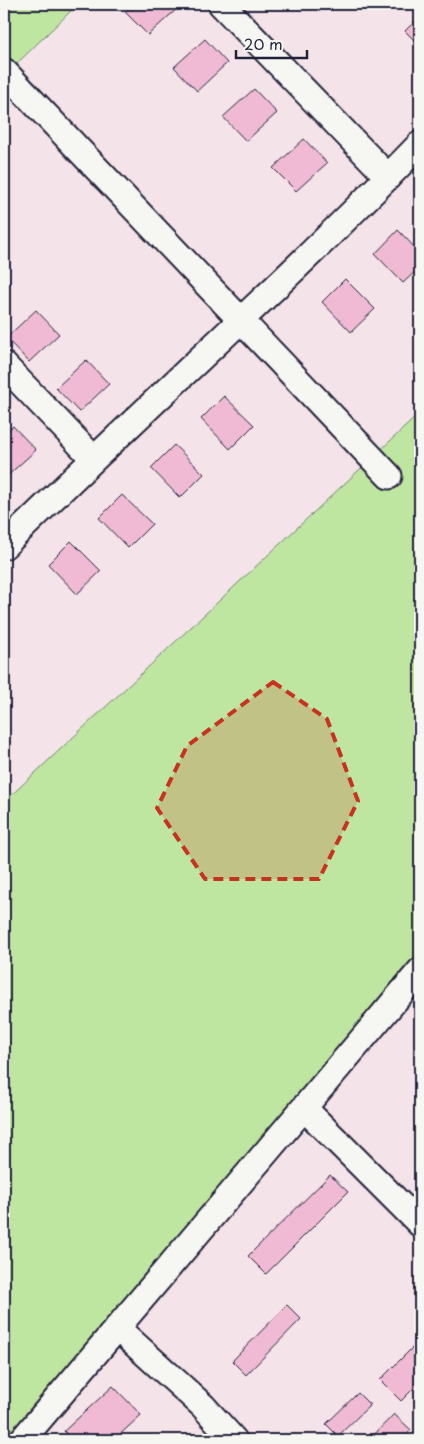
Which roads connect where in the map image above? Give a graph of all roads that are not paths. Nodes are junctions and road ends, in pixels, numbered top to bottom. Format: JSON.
{"nodes":[{"id":1,"x":221,"y":4,"type":"edge"},
{"id":2,"x":4,"y":71,"type":"edge"},
{"id":3,"x":420,"y":144,"type":"edge"},
{"id":4,"x":388,"y":178,"type":"junction"},
{"id":5,"x":240,"y":321,"type":"junction"},
{"id":6,"x":4,"y":366,"type":"edge"},
{"id":7,"x":93,"y":458,"type":"junction"},
{"id":8,"x":389,"y":476,"type":"dead end"},
{"id":9,"x":4,"y":546,"type":"edge"},
{"id":10,"x":420,"y":971,"type":"edge"},
{"id":11,"x":305,"y":1108,"type":"junction"},
{"id":12,"x":420,"y":1224,"type":"edge"},
{"id":13,"x":118,"y":1328,"type":"junction"},
{"id":14,"x":22,"y":1440,"type":"edge"},
{"id":15,"x":234,"y":1440,"type":"edge"}],
"edges":[{"from":1,"to":4,"type":"street"},
{"from":2,"to":5,"type":"street"},
{"from":3,"to":4,"type":"street"},
{"from":4,"to":5,"type":"street"},
{"from":5,"to":7,"type":"street"},
{"from":5,"to":8,"type":"street"},
{"from":6,"to":7,"type":"street"},
{"from":7,"to":9,"type":"street"},
{"from":10,"to":11,"type":"street"},
{"from":11,"to":12,"type":"street"},
{"from":11,"to":13,"type":"street"},
{"from":13,"to":14,"type":"street"},
{"from":13,"to":15,"type":"street"}]}
